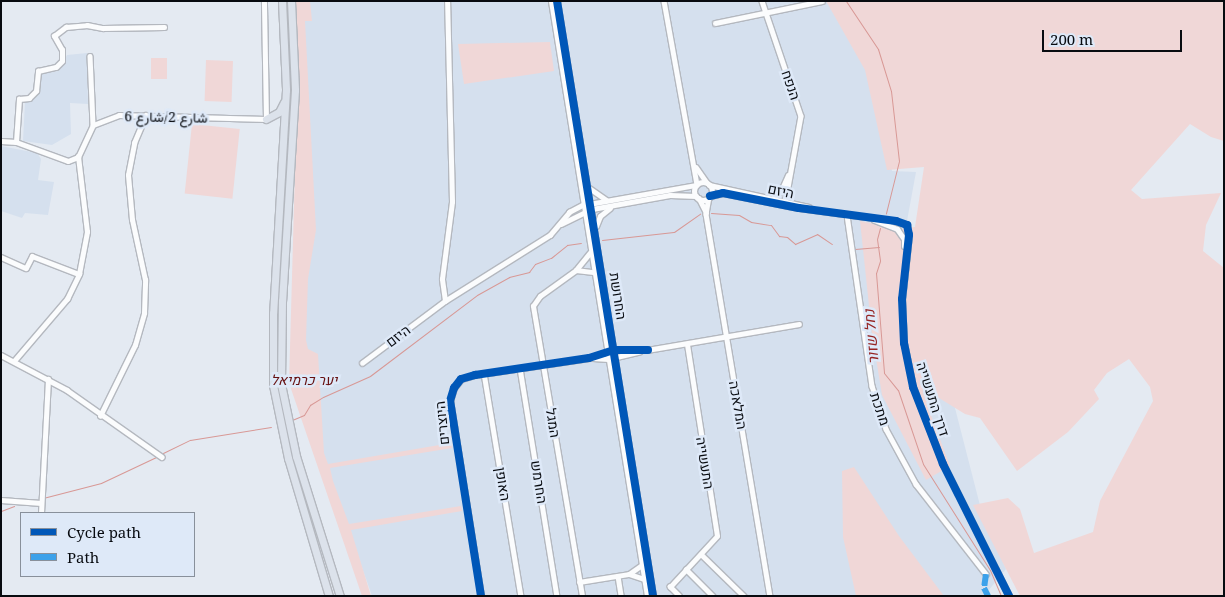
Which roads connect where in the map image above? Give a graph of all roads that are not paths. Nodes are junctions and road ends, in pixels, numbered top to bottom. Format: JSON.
{"nodes":[{"id":1,"x":264,"y":1,"type":"edge"},
{"id":2,"x":282,"y":1,"type":"edge"},
{"id":3,"x":291,"y":1,"type":"edge"},
{"id":4,"x":447,"y":1,"type":"edge"},
{"id":5,"x":551,"y":1,"type":"edge"},
{"id":6,"x":557,"y":1,"type":"edge"},
{"id":7,"x":664,"y":1,"type":"edge"},
{"id":8,"x":762,"y":1,"type":"edge"},
{"id":9,"x":822,"y":1,"type":"edge"},
{"id":10,"x":766,"y":13,"type":"junction"},
{"id":11,"x":716,"y":23,"type":"dead end"},
{"id":12,"x":164,"y":27,"type":"dead end"},
{"id":13,"x":90,"y":56,"type":"dead end"},
{"id":14,"x":286,"y":97,"type":"junction"},
{"id":15,"x":146,"y":115,"type":"junction"},
{"id":16,"x":266,"y":119,"type":"junction"},
{"id":17,"x":93,"y":125,"type":"junction"},
{"id":18,"x":284,"y":135,"type":"junction"},
{"id":19,"x":1,"y":141,"type":"edge"},
{"id":20,"x":16,"y":142,"type":"junction"},
{"id":21,"x":78,"y":157,"type":"junction"},
{"id":22,"x":696,"y":166,"type":"junction"},
{"id":23,"x":790,"y":172,"type":"junction"},
{"id":24,"x":697,"y":184,"type":"junction"},
{"id":25,"x":708,"y":184,"type":"junction"},
{"id":26,"x":588,"y":186,"type":"junction"},
{"id":27,"x":709,"y":196,"type":"junction"},
{"id":28,"x":697,"y":197,"type":"junction"},
{"id":29,"x":774,"y":197,"type":"junction"},
{"id":30,"x":636,"y":199,"type":"junction"},
{"id":31,"x":609,"y":201,"type":"junction"},
{"id":32,"x":786,"y":202,"type":"junction"},
{"id":33,"x":582,"y":205,"type":"junction"},
{"id":34,"x":591,"y":206,"type":"junction"},
{"id":35,"x":616,"y":206,"type":"junction"},
{"id":36,"x":584,"y":213,"type":"junction"},
{"id":37,"x":706,"y":214,"type":"junction"},
{"id":38,"x":847,"y":215,"type":"junction"},
{"id":39,"x":871,"y":219,"type":"junction"},
{"id":40,"x":558,"y":226,"type":"junction"},
{"id":41,"x":595,"y":232,"type":"junction"},
{"id":42,"x":590,"y":253,"type":"junction"},
{"id":43,"x":1,"y":257,"type":"edge"},
{"id":44,"x":904,"y":257,"type":"junction"},
{"id":45,"x":576,"y":270,"type":"junction"},
{"id":46,"x":594,"y":272,"type":"junction"},
{"id":47,"x":80,"y":274,"type":"junction"},
{"id":48,"x":445,"y":301,"type":"junction"},
{"id":49,"x":799,"y":324,"type":"dead end"},
{"id":50,"x":726,"y":338,"type":"junction"},
{"id":51,"x":687,"y":344,"type":"junction"},
{"id":52,"x":614,"y":350,"type":"junction"},
{"id":53,"x":648,"y":350,"type":"junction"},
{"id":54,"x":607,"y":352,"type":"junction"},
{"id":55,"x":1,"y":355,"type":"edge"},
{"id":56,"x":615,"y":357,"type":"junction"},
{"id":57,"x":589,"y":358,"type":"junction"},
{"id":58,"x":608,"y":358,"type":"junction"},
{"id":59,"x":14,"y":361,"type":"junction"},
{"id":60,"x":362,"y":363,"type":"dead end"},
{"id":61,"x":544,"y":364,"type":"junction"},
{"id":62,"x":520,"y":368,"type":"junction"},
{"id":63,"x":484,"y":373,"type":"junction"},
{"id":64,"x":48,"y":379,"type":"junction"},
{"id":65,"x":100,"y":416,"type":"junction"},
{"id":66,"x":162,"y":457,"type":"dead end"},
{"id":67,"x":1,"y":500,"type":"edge"},
{"id":68,"x":41,"y":502,"type":"junction"},
{"id":69,"x":41,"y":512,"type":"edge"},
{"id":70,"x":701,"y":554,"type":"junction"},
{"id":71,"x":642,"y":565,"type":"junction"},
{"id":72,"x":686,"y":570,"type":"junction"},
{"id":73,"x":629,"y":574,"type":"junction"},
{"id":74,"x":986,"y":574,"type":"dead end"},
{"id":75,"x":618,"y":576,"type":"junction"},
{"id":76,"x":644,"y":579,"type":"junction"},
{"id":77,"x":579,"y":582,"type":"junction"},
{"id":78,"x":329,"y":596,"type":"edge"},
{"id":79,"x":340,"y":596,"type":"edge"},
{"id":80,"x":482,"y":596,"type":"edge"},
{"id":81,"x":521,"y":596,"type":"edge"},
{"id":82,"x":557,"y":596,"type":"edge"},
{"id":83,"x":582,"y":596,"type":"edge"},
{"id":84,"x":621,"y":596,"type":"edge"},
{"id":85,"x":647,"y":596,"type":"edge"},
{"id":86,"x":653,"y":596,"type":"edge"},
{"id":87,"x":679,"y":596,"type":"edge"},
{"id":88,"x":713,"y":596,"type":"edge"},
{"id":89,"x":744,"y":596,"type":"edge"},
{"id":90,"x":770,"y":596,"type":"edge"},
{"id":91,"x":1009,"y":596,"type":"edge"}],
"edges":[{"from":1,"to":16,"type":"street"},
{"from":2,"to":14,"type":"highway"},
{"from":3,"to":79,"type":"highway"},
{"from":4,"to":48,"type":"street"},
{"from":5,"to":33,"type":"street","name":"החרושת"},
{"from":6,"to":26,"type":"street","name":"החרושת"},
{"from":7,"to":22,"type":"street","name":"המלאכה"},
{"from":8,"to":10,"type":"street","name":"הנפח"},
{"from":9,"to":10,"type":"street"},
{"from":10,"to":11,"type":"street"},
{"from":10,"to":23,"type":"street","name":"הנפח"},
{"from":12,"to":20,"type":"street"},
{"from":13,"to":17,"type":"street"},
{"from":14,"to":16,"type":"highway"},
{"from":14,"to":18,"type":"highway"},
{"from":15,"to":16,"type":"street","name":"شارع 2/شارع 6"},
{"from":15,"to":17,"type":"street","name":"شارع 2/شارع 6"},
{"from":15,"to":65,"type":"street"},
{"from":16,"to":18,"type":"highway"},
{"from":17,"to":21,"type":"street"},
{"from":18,"to":78,"type":"highway"},
{"from":19,"to":20,"type":"street"},
{"from":20,"to":21,"type":"street"},
{"from":21,"to":47,"type":"street"},
{"from":22,"to":24,"type":"street","name":"המלאכה"},
{"from":22,"to":25,"type":"street","name":"המלאכה"},
{"from":23,"to":29,"type":"street","name":"הנפח"},
{"from":23,"to":32,"type":"street","name":"הנפח"},
{"from":24,"to":25,"type":"street"},
{"from":24,"to":28,"type":"street","name":"המלאכה"},
{"from":24,"to":30,"type":"street","name":"היזם"},
{"from":25,"to":27,"type":"street","name":"המלאכה"},
{"from":25,"to":29,"type":"street","name":"היזם"},
{"from":26,"to":31,"type":"street"},
{"from":26,"to":34,"type":"street","name":"החרושת"},
{"from":27,"to":28,"type":"street"},
{"from":27,"to":32,"type":"street","name":"היזם"},
{"from":27,"to":37,"type":"street","name":"המלאכה"},
{"from":28,"to":30,"type":"street","name":"היזם"},
{"from":28,"to":37,"type":"street","name":"המלאכה"},
{"from":29,"to":32,"type":"street","name":"היזם"},
{"from":30,"to":31,"type":"street","name":"היזם"},
{"from":30,"to":35,"type":"street","name":"היזם"},
{"from":31,"to":34,"type":"street","name":"היזם"},
{"from":32,"to":38,"type":"street","name":"היזם"},
{"from":33,"to":34,"type":"street","name":"היזם"},
{"from":33,"to":36,"type":"street","name":"החרושת"},
{"from":33,"to":40,"type":"street","name":"היזם"},
{"from":34,"to":35,"type":"street","name":"היזם"},
{"from":34,"to":36,"type":"street","name":"היזם"},
{"from":34,"to":41,"type":"street","name":"החרושת"},
{"from":35,"to":41,"type":"street"},
{"from":36,"to":40,"type":"street","name":"היזם"},
{"from":36,"to":42,"type":"street","name":"החרושת"},
{"from":37,"to":50,"type":"street","name":"המלאכה"},
{"from":38,"to":39,"type":"street","name":"דרך התעשייה"},
{"from":38,"to":74,"type":"street","name":"מתכת"},
{"from":39,"to":44,"type":"street","name":"דרך התעשייה"},
{"from":39,"to":44,"type":"street","name":"דרך התעשייה"},
{"from":40,"to":48,"type":"street","name":"היזם"},
{"from":41,"to":52,"type":"street","name":"החרושת"},
{"from":42,"to":45,"type":"street","name":"המגל"},
{"from":42,"to":46,"type":"street","name":"החרושת"},
{"from":43,"to":47,"type":"street"},
{"from":44,"to":91,"type":"street","name":"דרך התעשייה"},
{"from":45,"to":46,"type":"street"},
{"from":45,"to":61,"type":"street","name":"המגל"},
{"from":46,"to":54,"type":"street","name":"החרושת"},
{"from":47,"to":59,"type":"street"},
{"from":48,"to":60,"type":"street","name":"היזם"},
{"from":49,"to":50,"type":"street"},
{"from":50,"to":51,"type":"street"},
{"from":50,"to":90,"type":"street","name":"המלאכה"},
{"from":51,"to":53,"type":"street"},
{"from":51,"to":70,"type":"street","name":"התעשייה"},
{"from":52,"to":53,"type":"street","name":"היוצרים"},
{"from":52,"to":54,"type":"street","name":"היוצרים"},
{"from":52,"to":56,"type":"street","name":"החרושת"},
{"from":53,"to":56,"type":"street","name":"היוצרים"},
{"from":54,"to":57,"type":"street","name":"היוצרים"},
{"from":54,"to":58,"type":"street","name":"החרושת"},
{"from":55,"to":59,"type":"street"},
{"from":56,"to":58,"type":"street","name":"היוצרים"},
{"from":56,"to":86,"type":"street","name":"החרושת"},
{"from":57,"to":58,"type":"street","name":"היוצרים"},
{"from":57,"to":61,"type":"street","name":"היוצרים"},
{"from":58,"to":71,"type":"street","name":"החרושת"},
{"from":59,"to":64,"type":"street"},
{"from":61,"to":62,"type":"street","name":"היוצרים"},
{"from":61,"to":77,"type":"street","name":"המגל"},
{"from":62,"to":63,"type":"street","name":"היוצרים"},
{"from":62,"to":82,"type":"street","name":"החרמש"},
{"from":63,"to":80,"type":"street","name":"היוצרים"},
{"from":63,"to":81,"type":"street","name":"האופן"},
{"from":64,"to":65,"type":"street"},
{"from":64,"to":68,"type":"street"},
{"from":65,"to":66,"type":"street"},
{"from":67,"to":68,"type":"street"},
{"from":68,"to":69,"type":"street"},
{"from":70,"to":72,"type":"street","name":"התעשייה"},
{"from":70,"to":89,"type":"street"},
{"from":71,"to":73,"type":"street"},
{"from":71,"to":76,"type":"street","name":"החרושת"},
{"from":72,"to":87,"type":"street","name":"התעשייה"},
{"from":72,"to":88,"type":"street"},
{"from":73,"to":75,"type":"street"},
{"from":73,"to":76,"type":"street"},
{"from":75,"to":77,"type":"street"},
{"from":75,"to":84,"type":"street"},
{"from":76,"to":85,"type":"street","name":"החרושת"},
{"from":77,"to":83,"type":"street","name":"המגל"}]}
